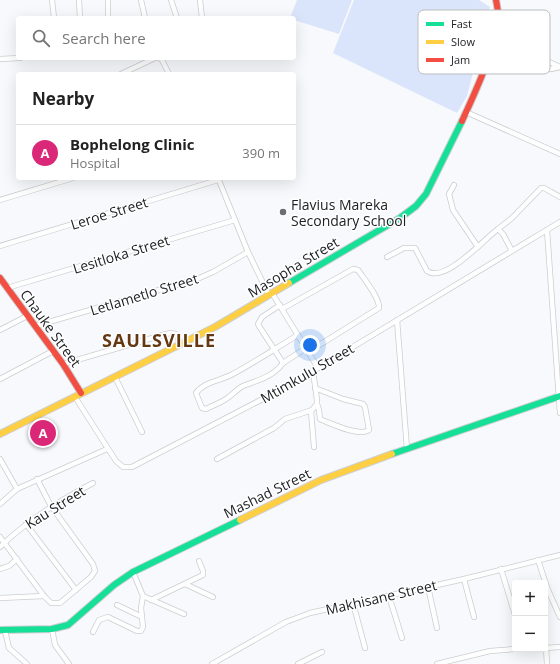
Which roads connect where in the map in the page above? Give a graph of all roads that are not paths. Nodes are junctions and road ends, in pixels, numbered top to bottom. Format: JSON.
{"nodes":[{"id":1,"x":52,"y":0,"type":"edge"},
{"id":2,"x":79,"y":0,"type":"edge"},
{"id":3,"x":108,"y":0,"type":"edge"},
{"id":4,"x":142,"y":0,"type":"edge"},
{"id":5,"x":171,"y":0,"type":"edge"},
{"id":6,"x":200,"y":0,"type":"edge"},
{"id":7,"x":496,"y":0,"type":"edge"},
{"id":8,"x":497,"y":10,"type":"edge"},
{"id":9,"x":54,"y":16,"type":"edge"},
{"id":10,"x":80,"y":16,"type":"edge"},
{"id":11,"x":108,"y":16,"type":"edge"},
{"id":12,"x":146,"y":16,"type":"edge"},
{"id":13,"x":176,"y":16,"type":"edge"},
{"id":14,"x":202,"y":16,"type":"edge"},
{"id":15,"x":16,"y":58,"type":"edge"},
{"id":16,"x":0,"y":59,"type":"edge"},
{"id":17,"x":151,"y":60,"type":"edge"},
{"id":18,"x":162,"y":60,"type":"edge"},
{"id":19,"x":550,"y":63,"type":"edge"},
{"id":20,"x":560,"y":67,"type":"edge"},
{"id":21,"x":550,"y":68,"type":"edge"},
{"id":22,"x":126,"y":72,"type":"edge"},
{"id":23,"x":168,"y":72,"type":"edge"},
{"id":24,"x":483,"y":74,"type":"edge"},
{"id":25,"x":466,"y":112,"type":"junction"},
{"id":26,"x":560,"y":154,"type":"edge"},
{"id":27,"x":66,"y":180,"type":"edge"},
{"id":28,"x":215,"y":180,"type":"edge"},
{"id":29,"x":218,"y":180,"type":"edge"},
{"id":30,"x":454,"y":185,"type":"dead end"},
{"id":31,"x":560,"y":197,"type":"edge"},
{"id":32,"x":0,"y":200,"type":"edge"},
{"id":33,"x":235,"y":220,"type":"junction"},
{"id":34,"x":560,"y":222,"type":"edge"},
{"id":35,"x":498,"y":229,"type":"junction"},
{"id":36,"x":547,"y":230,"type":"junction"},
{"id":37,"x":0,"y":246,"type":"edge"},
{"id":38,"x":478,"y":247,"type":"junction"},
{"id":39,"x":512,"y":251,"type":"junction"},
{"id":40,"x":248,"y":252,"type":"junction"},
{"id":41,"x":387,"y":257,"type":"dead end"},
{"id":42,"x":0,"y":279,"type":"edge"},
{"id":43,"x":7,"y":288,"type":"junction"},
{"id":44,"x":271,"y":294,"type":"junction"},
{"id":45,"x":281,"y":307,"type":"junction"},
{"id":46,"x":27,"y":316,"type":"junction"},
{"id":47,"x":397,"y":320,"type":"junction"},
{"id":48,"x":35,"y":326,"type":"junction"},
{"id":49,"x":0,"y":330,"type":"edge"},
{"id":50,"x":298,"y":335,"type":"junction"},
{"id":51,"x":181,"y":345,"type":"junction"},
{"id":52,"x":274,"y":349,"type":"junction"},
{"id":53,"x":307,"y":350,"type":"junction"},
{"id":54,"x":53,"y":352,"type":"junction"},
{"id":55,"x":283,"y":363,"type":"junction"},
{"id":56,"x":63,"y":364,"type":"junction"},
{"id":57,"x":315,"y":370,"type":"junction"},
{"id":58,"x":115,"y":377,"type":"junction"},
{"id":59,"x":0,"y":379,"type":"edge"},
{"id":60,"x":316,"y":388,"type":"junction"},
{"id":61,"x":81,"y":393,"type":"junction"},
{"id":62,"x":559,"y":396,"type":"edge"},
{"id":63,"x":75,"y":397,"type":"junction"},
{"id":64,"x":316,"y":404,"type":"junction"},
{"id":65,"x":311,"y":410,"type":"junction"},
{"id":66,"x":560,"y":413,"type":"edge"},
{"id":67,"x":142,"y":432,"type":"dead end"},
{"id":68,"x":0,"y":434,"type":"edge"},
{"id":69,"x":314,"y":447,"type":"dead end"},
{"id":70,"x":107,"y":449,"type":"junction"},
{"id":71,"x":407,"y":449,"type":"junction"},
{"id":72,"x":0,"y":459,"type":"edge"},
{"id":73,"x":218,"y":459,"type":"dead end"},
{"id":74,"x":37,"y":479,"type":"junction"},
{"id":75,"x":93,"y":483,"type":"dead end"},
{"id":76,"x":17,"y":489,"type":"junction"},
{"id":77,"x":0,"y":504,"type":"edge"},
{"id":78,"x":51,"y":506,"type":"junction"},
{"id":79,"x":26,"y":524,"type":"junction"},
{"id":80,"x":0,"y":537,"type":"edge"},
{"id":81,"x":5,"y":542,"type":"junction"},
{"id":82,"x":0,"y":548,"type":"edge"},
{"id":83,"x":560,"y":555,"type":"edge"},
{"id":84,"x":17,"y":559,"type":"junction"},
{"id":85,"x":538,"y":560,"type":"junction"},
{"id":86,"x":199,"y":561,"type":"dead end"},
{"id":87,"x":0,"y":569,"type":"edge"},
{"id":88,"x":502,"y":569,"type":"junction"},
{"id":89,"x":133,"y":572,"type":"junction"},
{"id":90,"x":464,"y":578,"type":"junction"},
{"id":91,"x":185,"y":584,"type":"junction"},
{"id":92,"x":428,"y":587,"type":"junction"},
{"id":93,"x":76,"y":590,"type":"junction"},
{"id":94,"x":44,"y":596,"type":"junction"},
{"id":95,"x":143,"y":596,"type":"junction"},
{"id":96,"x":389,"y":596,"type":"junction"},
{"id":97,"x":213,"y":597,"type":"dead end"},
{"id":98,"x":0,"y":598,"type":"edge"},
{"id":99,"x":151,"y":600,"type":"junction"},
{"id":100,"x":353,"y":603,"type":"junction"},
{"id":101,"x":512,"y":604,"type":"edge"},
{"id":102,"x":117,"y":605,"type":"dead end"},
{"id":103,"x":184,"y":614,"type":"dead end"},
{"id":104,"x":142,"y":617,"type":"junction"},
{"id":105,"x":474,"y":617,"type":"dead end"},
{"id":106,"x":560,"y":617,"type":"edge"},
{"id":107,"x":437,"y":628,"type":"dead end"},
{"id":108,"x":52,"y":629,"type":"junction"},
{"id":109,"x":2,"y":631,"type":"edge"},
{"id":110,"x":93,"y":632,"type":"dead end"},
{"id":111,"x":402,"y":638,"type":"dead end"},
{"id":112,"x":560,"y":647,"type":"edge"},
{"id":113,"x":365,"y":648,"type":"dead end"},
{"id":114,"x":548,"y":648,"type":"edge"},
{"id":115,"x":512,"y":649,"type":"edge"},
{"id":116,"x":322,"y":652,"type":"dead end"},
{"id":117,"x":546,"y":652,"type":"edge"},
{"id":118,"x":68,"y":663,"type":"edge"},
{"id":119,"x":27,"y":664,"type":"edge"},
{"id":120,"x":214,"y":664,"type":"edge"},
{"id":121,"x":298,"y":664,"type":"edge"},
{"id":122,"x":437,"y":664,"type":"edge"},
{"id":123,"x":547,"y":664,"type":"edge"}],
"edges":[{"from":1,"to":9,"type":"street"},
{"from":2,"to":10,"type":"street"},
{"from":3,"to":11,"type":"street"},
{"from":4,"to":12,"type":"street"},
{"from":5,"to":13,"type":"street"},
{"from":6,"to":14,"type":"street"},
{"from":7,"to":8,"type":"street","name":"Masopha Street"},
{"from":15,"to":16,"type":"street"},
{"from":17,"to":22,"type":"street"},
{"from":18,"to":23,"type":"street"},
{"from":19,"to":20,"type":"street"},
{"from":20,"to":21,"type":"street"},
{"from":24,"to":25,"type":"street","name":"Masopha Street"},
{"from":25,"to":26,"type":"street"},
{"from":25,"to":44,"type":"street","name":"Masopha Street"},
{"from":27,"to":32,"type":"street"},
{"from":28,"to":37,"type":"street","name":"Leroe Street"},
{"from":29,"to":33,"type":"street"},
{"from":30,"to":38,"type":"street"},
{"from":31,"to":35,"type":"street"},
{"from":33,"to":40,"type":"street"},
{"from":33,"to":43,"type":"street","name":"Lesitloka Street"},
{"from":34,"to":36,"type":"street","name":"Mtimkulu Street"},
{"from":35,"to":38,"type":"street"},
{"from":35,"to":39,"type":"street"},
{"from":36,"to":39,"type":"street","name":"Mtimkulu Street"},
{"from":36,"to":62,"type":"street"},
{"from":38,"to":41,"type":"street"},
{"from":39,"to":47,"type":"street","name":"Mtimkulu Street"},
{"from":40,"to":44,"type":"street"},
{"from":40,"to":48,"type":"street","name":"Letlametlo Street"},
{"from":42,"to":43,"type":"street","name":"Chauke Street"},
{"from":43,"to":46,"type":"street","name":"Chauke Street"},
{"from":44,"to":45,"type":"street"},
{"from":44,"to":51,"type":"street","name":"Masopha Street"},
{"from":45,"to":50,"type":"street"},
{"from":45,"to":52,"type":"street"},
{"from":45,"to":53,"type":"street"},
{"from":46,"to":48,"type":"street","name":"Chauke Street"},
{"from":46,"to":49,"type":"street"},
{"from":47,"to":57,"type":"street","name":"Mtimkulu Street"},
{"from":47,"to":71,"type":"street"},
{"from":48,"to":54,"type":"street","name":"Chauke Street"},
{"from":50,"to":52,"type":"street"},
{"from":50,"to":53,"type":"street"},
{"from":51,"to":56,"type":"street"},
{"from":51,"to":58,"type":"street","name":"Masopha Street"},
{"from":52,"to":55,"type":"street"},
{"from":52,"to":55,"type":"street"},
{"from":53,"to":55,"type":"street"},
{"from":53,"to":57,"type":"street"},
{"from":54,"to":56,"type":"street","name":"Chauke Street"},
{"from":54,"to":59,"type":"street"},
{"from":56,"to":61,"type":"street","name":"Chauke Street"},
{"from":57,"to":60,"type":"street"},
{"from":57,"to":70,"type":"street","name":"Mtimkulu Street"},
{"from":58,"to":61,"type":"street","name":"Masopha Street"},
{"from":58,"to":67,"type":"street"},
{"from":60,"to":64,"type":"street"},
{"from":60,"to":64,"type":"street"},
{"from":61,"to":63,"type":"street","name":"Masopha Street"},
{"from":62,"to":66,"type":"street"},
{"from":62,"to":71,"type":"street","name":"Mashad Street"},
{"from":63,"to":68,"type":"street","name":"Masopha Street"},
{"from":63,"to":70,"type":"street","name":"Mtimkulu Street"},
{"from":64,"to":65,"type":"street"},
{"from":65,"to":69,"type":"street"},
{"from":65,"to":73,"type":"street"},
{"from":70,"to":74,"type":"street"},
{"from":71,"to":89,"type":"street","name":"Mashad Street"},
{"from":72,"to":76,"type":"street"},
{"from":74,"to":76,"type":"street"},
{"from":74,"to":78,"type":"street"},
{"from":75,"to":78,"type":"street","name":"Kau Street"},
{"from":76,"to":77,"type":"street"},
{"from":78,"to":79,"type":"street","name":"Kau Street"},
{"from":78,"to":93,"type":"street"},
{"from":79,"to":81,"type":"street","name":"Kau Street"},
{"from":79,"to":93,"type":"street"},
{"from":80,"to":81,"type":"street"},
{"from":81,"to":82,"type":"street","name":"Kau Street"},
{"from":81,"to":84,"type":"street"},
{"from":83,"to":85,"type":"street","name":"Makhisane Street"},
{"from":84,"to":87,"type":"street"},
{"from":84,"to":94,"type":"street"},
{"from":85,"to":88,"type":"street","name":"Makhisane Street"},
{"from":85,"to":106,"type":"street"},
{"from":86,"to":91,"type":"street"},
{"from":88,"to":90,"type":"street","name":"Makhisane Street"},
{"from":88,"to":101,"type":"street"},
{"from":89,"to":95,"type":"street"},
{"from":89,"to":108,"type":"street","name":"Mashad Street"},
{"from":90,"to":92,"type":"street","name":"Makhisane Street"},
{"from":90,"to":105,"type":"street"},
{"from":91,"to":97,"type":"street"},
{"from":91,"to":99,"type":"street"},
{"from":92,"to":96,"type":"street","name":"Makhisane Street"},
{"from":92,"to":107,"type":"street"},
{"from":93,"to":94,"type":"street"},
{"from":94,"to":98,"type":"street"},
{"from":95,"to":99,"type":"street"},
{"from":95,"to":104,"type":"street"},
{"from":96,"to":100,"type":"street","name":"Makhisane Street"},
{"from":96,"to":111,"type":"street"},
{"from":99,"to":103,"type":"street"},
{"from":100,"to":113,"type":"street"},
{"from":100,"to":120,"type":"street","name":"Makhisane Street"},
{"from":102,"to":104,"type":"street"},
{"from":104,"to":110,"type":"street"},
{"from":108,"to":109,"type":"street","name":"Mashad Street"},
{"from":108,"to":118,"type":"street"},
{"from":109,"to":119,"type":"street"},
{"from":112,"to":114,"type":"street"},
{"from":115,"to":122,"type":"street"},
{"from":116,"to":121,"type":"street"},
{"from":117,"to":123,"type":"street"}]}
